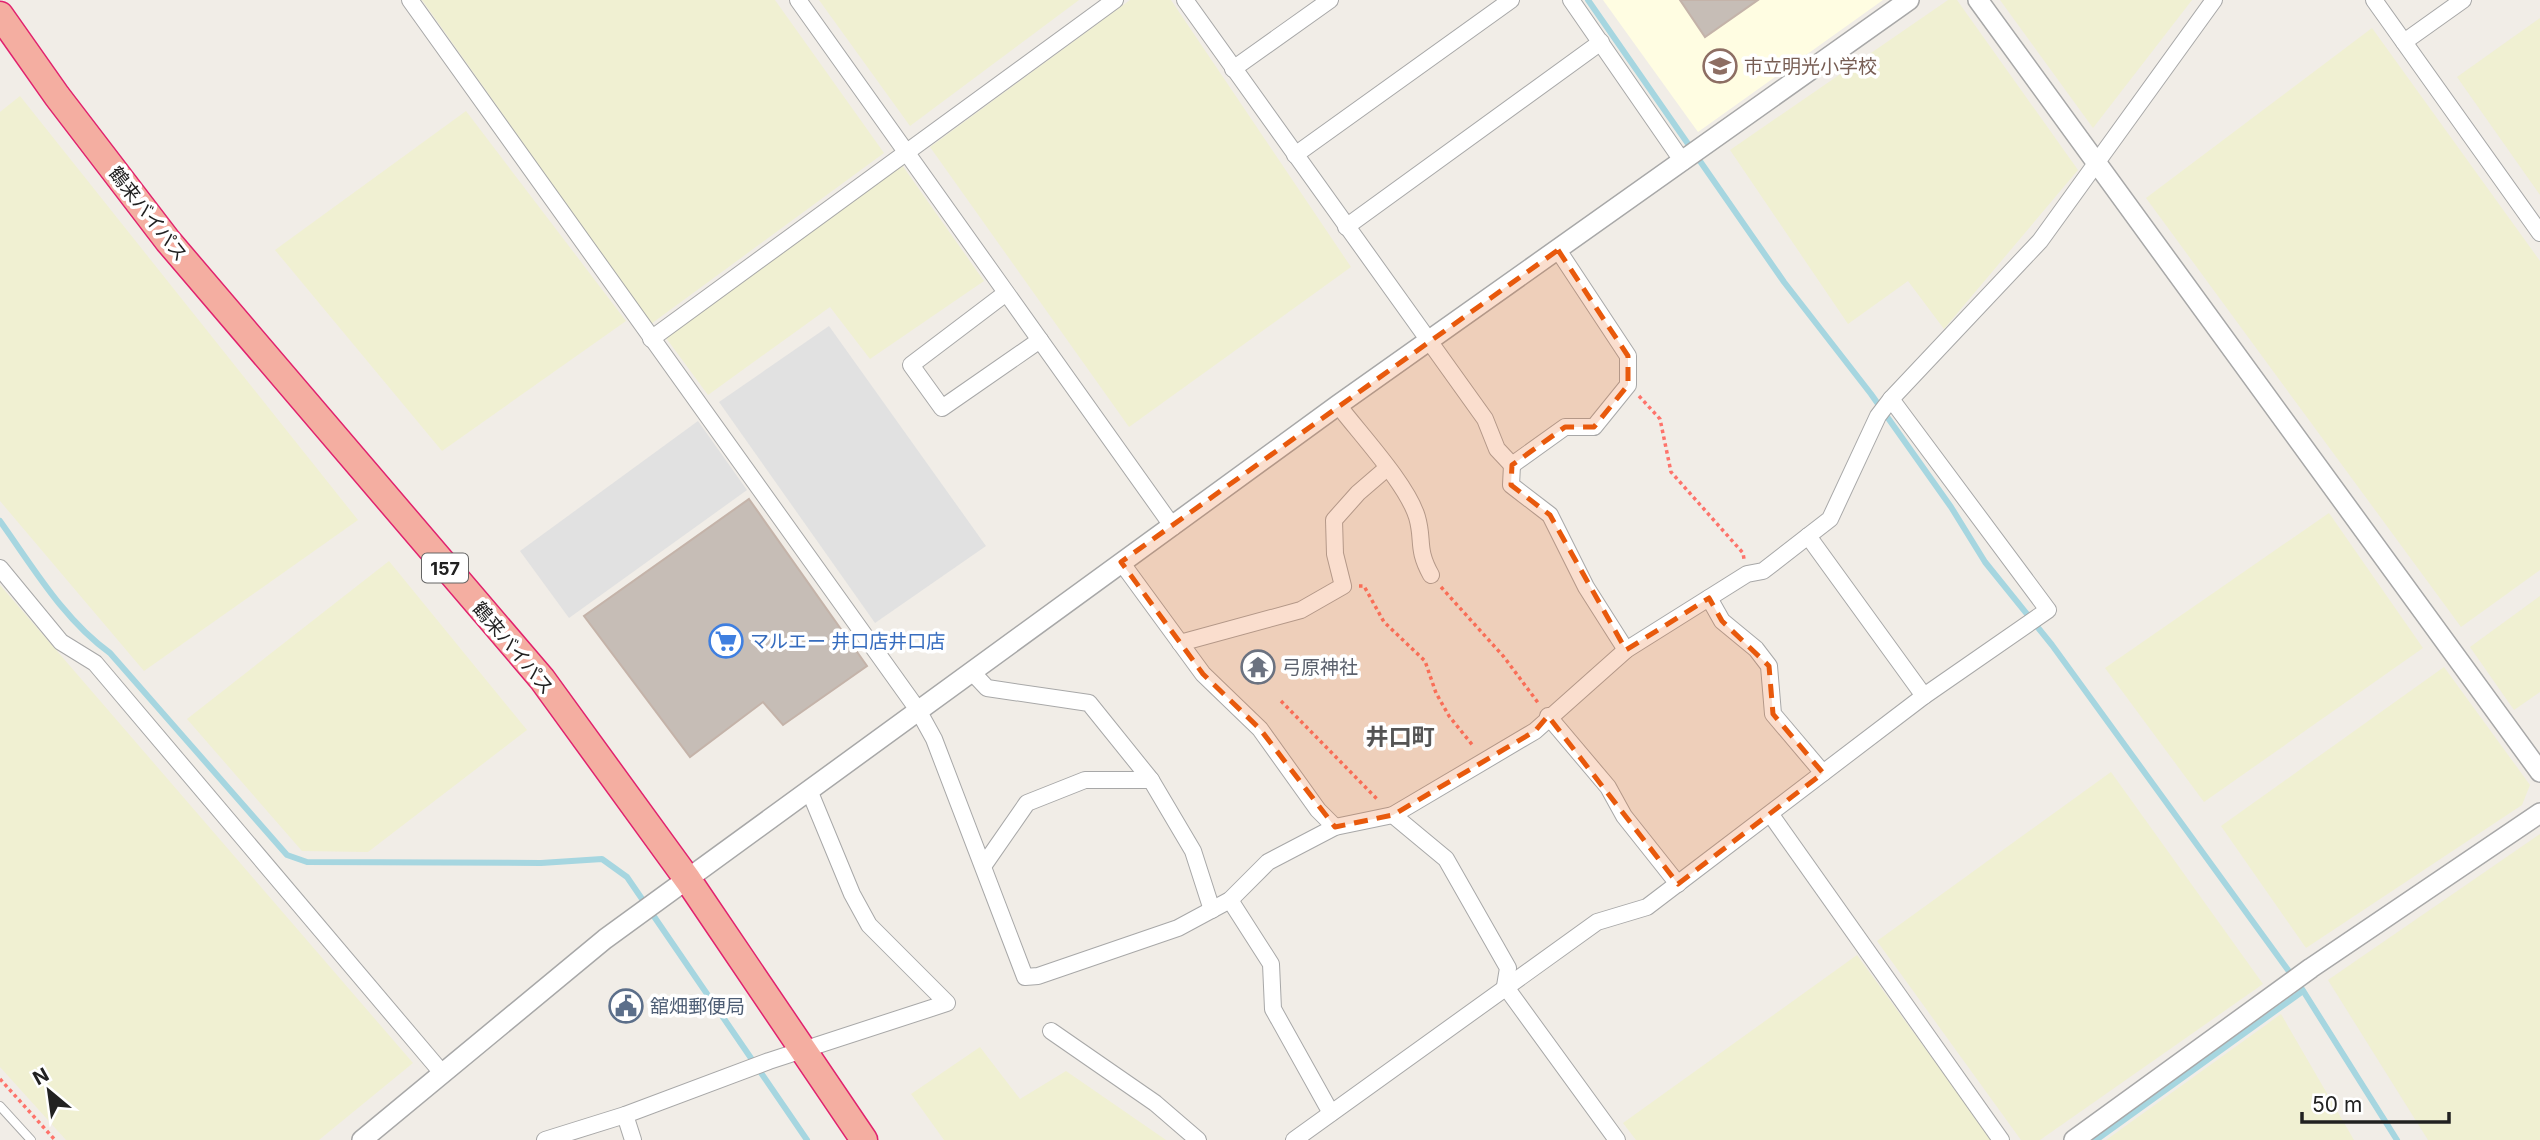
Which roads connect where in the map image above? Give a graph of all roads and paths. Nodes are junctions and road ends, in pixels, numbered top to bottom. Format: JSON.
{"nodes":[{"id":1,"x":410,"y":0,"type":"edge"},
{"id":2,"x":798,"y":0,"type":"edge"},
{"id":3,"x":1115,"y":0,"type":"edge"},
{"id":4,"x":1185,"y":0,"type":"edge"},
{"id":5,"x":1329,"y":0,"type":"edge"},
{"id":6,"x":1511,"y":0,"type":"edge"},
{"id":7,"x":1572,"y":0,"type":"edge"},
{"id":8,"x":1909,"y":0,"type":"edge"},
{"id":9,"x":1978,"y":0,"type":"edge"},
{"id":10,"x":2214,"y":0,"type":"edge"},
{"id":11,"x":2374,"y":0,"type":"edge"},
{"id":12,"x":2463,"y":0,"type":"edge"},
{"id":13,"x":2,"y":23,"type":"edge"},
{"id":14,"x":1601,"y":42,"type":"junction"},
{"id":15,"x":2404,"y":42,"type":"junction"},
{"id":16,"x":1233,"y":68,"type":"junction"},
{"id":17,"x":905,"y":152,"type":"junction"},
{"id":18,"x":1295,"y":155,"type":"junction"},
{"id":19,"x":1692,"y":156,"type":"junction"},
{"id":20,"x":2098,"y":162,"type":"junction"},
{"id":21,"x":1346,"y":227,"type":"junction"},
{"id":22,"x":2540,"y":233,"type":"edge"},
{"id":23,"x":1558,"y":250,"type":"junction"},
{"id":24,"x":1006,"y":293,"type":"junction"},
{"id":25,"x":651,"y":339,"type":"junction"},
{"id":26,"x":1040,"y":340,"type":"junction"},
{"id":27,"x":1431,"y":342,"type":"junction"},
{"id":28,"x":1628,"y":385,"type":"junction"},
{"id":29,"x":1338,"y":405,"type":"junction"},
{"id":30,"x":1885,"y":406,"type":"junction"},
{"id":31,"x":1512,"y":465,"type":"junction"},
{"id":32,"x":1387,"y":468,"type":"junction"},
{"id":33,"x":1173,"y":527,"type":"junction"},
{"id":34,"x":1808,"y":536,"type":"junction"},
{"id":35,"x":1121,"y":562,"type":"junction"},
{"id":36,"x":0,"y":568,"type":"edge"},
{"id":37,"x":1746,"y":574,"type":"junction"},
{"id":38,"x":1431,"y":575,"type":"joint"},
{"id":39,"x":1343,"y":586,"type":"junction"},
{"id":40,"x":1709,"y":598,"type":"junction"},
{"id":41,"x":1180,"y":643,"type":"junction"},
{"id":42,"x":1626,"y":650,"type":"junction"},
{"id":43,"x":971,"y":671,"type":"junction"},
{"id":44,"x":1924,"y":695,"type":"junction"},
{"id":45,"x":1281,"y":701,"type":"dead end"},
{"id":46,"x":918,"y":710,"type":"junction"},
{"id":47,"x":1548,"y":716,"type":"junction"},
{"id":48,"x":1483,"y":763,"type":"junction"},
{"id":49,"x":2540,"y":772,"type":"edge"},
{"id":50,"x":1823,"y":774,"type":"junction"},
{"id":51,"x":1151,"y":780,"type":"junction"},
{"id":52,"x":809,"y":790,"type":"junction"},
{"id":53,"x":2540,"y":813,"type":"edge"},
{"id":54,"x":1771,"y":814,"type":"junction"},
{"id":55,"x":1393,"y":815,"type":"junction"},
{"id":56,"x":1335,"y":827,"type":"junction"},
{"id":57,"x":984,"y":865,"type":"junction"},
{"id":58,"x":688,"y":880,"type":"junction"},
{"id":59,"x":1678,"y":884,"type":"junction"},
{"id":60,"x":1230,"y":900,"type":"junction"},
{"id":61,"x":1212,"y":909,"type":"junction"},
{"id":62,"x":1505,"y":986,"type":"junction"},
{"id":63,"x":1051,"y":1031,"type":"dead end"},
{"id":64,"x":802,"y":1051,"type":"junction"},
{"id":65,"x":443,"y":1074,"type":"junction"},
{"id":66,"x":0,"y":1079,"type":"edge"},
{"id":67,"x":0,"y":1105,"type":"edge"},
{"id":68,"x":1331,"y":1113,"type":"junction"},
{"id":69,"x":625,"y":1115,"type":"junction"},
{"id":70,"x":31,"y":1140,"type":"edge"},
{"id":71,"x":55,"y":1140,"type":"edge"},
{"id":72,"x":362,"y":1140,"type":"edge"},
{"id":73,"x":545,"y":1140,"type":"edge"},
{"id":74,"x":633,"y":1140,"type":"edge"},
{"id":75,"x":864,"y":1140,"type":"edge"},
{"id":76,"x":1198,"y":1140,"type":"edge"},
{"id":77,"x":1294,"y":1140,"type":"edge"},
{"id":78,"x":1617,"y":1140,"type":"edge"},
{"id":79,"x":2001,"y":1140,"type":"edge"},
{"id":80,"x":2074,"y":1140,"type":"edge"}],
"edges":[{"from":1,"to":25,"type":"street"},
{"from":2,"to":17,"type":"street"},
{"from":3,"to":17,"type":"street"},
{"from":4,"to":16,"type":"street"},
{"from":5,"to":16,"type":"street"},
{"from":6,"to":18,"type":"street"},
{"from":7,"to":14,"type":"street"},
{"from":8,"to":19,"type":"street"},
{"from":9,"to":20,"type":"street"},
{"from":10,"to":20,"type":"street"},
{"from":11,"to":15,"type":"street"},
{"from":12,"to":15,"type":"street"},
{"from":13,"to":58,"type":"highway","name":"鶴来バイパス","number":"157"},
{"from":14,"to":19,"type":"street"},
{"from":14,"to":21,"type":"street"},
{"from":15,"to":22,"type":"street"},
{"from":16,"to":18,"type":"street"},
{"from":17,"to":24,"type":"street"},
{"from":17,"to":25,"type":"street"},
{"from":18,"to":21,"type":"street"},
{"from":19,"to":23,"type":"street"},
{"from":20,"to":30,"type":"street"},
{"from":20,"to":49,"type":"street"},
{"from":21,"to":27,"type":"street"},
{"from":23,"to":27,"type":"street"},
{"from":23,"to":28,"type":"street"},
{"from":24,"to":26,"type":"street"},
{"from":24,"to":26,"type":"street"},
{"from":25,"to":46,"type":"street"},
{"from":26,"to":33,"type":"street"},
{"from":27,"to":29,"type":"street"},
{"from":27,"to":31,"type":"street"},
{"from":28,"to":31,"type":"street"},
{"from":28,"to":37,"type":"path"},
{"from":29,"to":32,"type":"street"},
{"from":29,"to":33,"type":"street"},
{"from":30,"to":34,"type":"street"},
{"from":30,"to":44,"type":"street"},
{"from":31,"to":42,"type":"street"},
{"from":32,"to":38,"type":"street"},
{"from":32,"to":39,"type":"street"},
{"from":33,"to":35,"type":"street"},
{"from":34,"to":37,"type":"street"},
{"from":34,"to":44,"type":"street"},
{"from":35,"to":41,"type":"street"},
{"from":35,"to":43,"type":"street"},
{"from":36,"to":65,"type":"street"},
{"from":37,"to":40,"type":"street"},
{"from":38,"to":47,"type":"path"},
{"from":39,"to":41,"type":"street"},
{"from":39,"to":48,"type":"path"},
{"from":40,"to":42,"type":"street"},
{"from":40,"to":50,"type":"street"},
{"from":41,"to":56,"type":"street"},
{"from":42,"to":47,"type":"street"},
{"from":43,"to":46,"type":"street"},
{"from":43,"to":51,"type":"street"},
{"from":44,"to":50,"type":"street"},
{"from":45,"to":55,"type":"path"},
{"from":46,"to":52,"type":"street"},
{"from":46,"to":57,"type":"street"},
{"from":47,"to":48,"type":"street"},
{"from":47,"to":59,"type":"street"},
{"from":48,"to":55,"type":"street"},
{"from":50,"to":54,"type":"street"},
{"from":51,"to":57,"type":"street"},
{"from":51,"to":61,"type":"street"},
{"from":52,"to":58,"type":"street"},
{"from":52,"to":64,"type":"street"},
{"from":53,"to":80,"type":"street"},
{"from":54,"to":59,"type":"street"},
{"from":54,"to":79,"type":"street"},
{"from":55,"to":56,"type":"street"},
{"from":55,"to":62,"type":"street"},
{"from":56,"to":60,"type":"street"},
{"from":57,"to":61,"type":"street"},
{"from":58,"to":64,"type":"highway","name":"鶴来バイパス","number":"157"},
{"from":58,"to":65,"type":"street"},
{"from":59,"to":62,"type":"street"},
{"from":60,"to":61,"type":"street"},
{"from":60,"to":68,"type":"street"},
{"from":62,"to":68,"type":"street"},
{"from":62,"to":78,"type":"street"},
{"from":63,"to":76,"type":"street"},
{"from":64,"to":69,"type":"street"},
{"from":64,"to":75,"type":"highway","name":"鶴来バイパス","number":"157"},
{"from":65,"to":72,"type":"street"},
{"from":66,"to":71,"type":"path"},
{"from":67,"to":70,"type":"lane"},
{"from":68,"to":77,"type":"street"},
{"from":69,"to":73,"type":"street"},
{"from":69,"to":74,"type":"street"}]}
